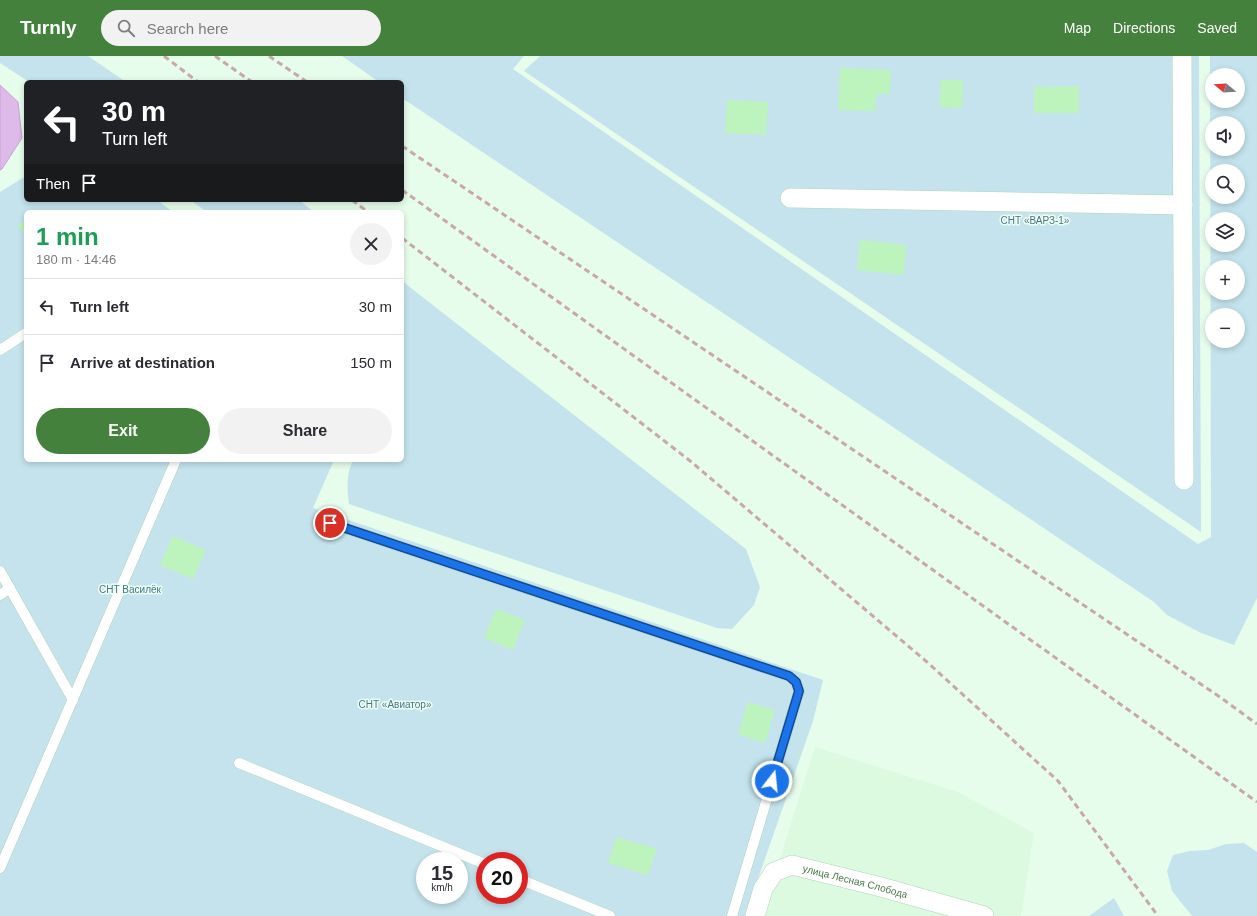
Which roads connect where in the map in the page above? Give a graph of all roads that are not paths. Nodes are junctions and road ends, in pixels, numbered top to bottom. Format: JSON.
{"nodes":[{"id":1,"x":1182,"y":56,"type":"edge"},
{"id":2,"x":790,"y":198,"type":"dead end"},
{"id":3,"x":1183,"y":204,"type":"junction"},
{"id":4,"x":24,"y":334,"type":"edge"},
{"id":5,"x":0,"y":350,"type":"edge"},
{"id":6,"x":175,"y":462,"type":"edge"},
{"id":7,"x":1184,"y":480,"type":"dead end"},
{"id":8,"x":330,"y":523,"type":"dead end"},
{"id":9,"x":0,"y":571,"type":"edge"},
{"id":10,"x":10,"y":588,"type":"junction"},
{"id":11,"x":0,"y":595,"type":"edge"},
{"id":12,"x":73,"y":700,"type":"junction"},
{"id":13,"x":239,"y":763,"type":"dead end"},
{"id":14,"x":476,"y":860,"type":"edge"},
{"id":15,"x":0,"y":868,"type":"edge"},
{"id":16,"x":528,"y":882,"type":"edge"},
{"id":17,"x":610,"y":916,"type":"edge"},
{"id":18,"x":732,"y":916,"type":"edge"},
{"id":19,"x":755,"y":916,"type":"edge"},
{"id":20,"x":984,"y":916,"type":"edge"}],
"edges":[{"from":1,"to":3,"type":"street"},
{"from":2,"to":3,"type":"street"},
{"from":3,"to":7,"type":"street"},
{"from":4,"to":5,"type":"lane"},
{"from":6,"to":12,"type":"lane"},
{"from":8,"to":18,"type":"lane"},
{"from":9,"to":10,"type":"lane"},
{"from":10,"to":11,"type":"lane"},
{"from":10,"to":12,"type":"lane"},
{"from":12,"to":15,"type":"lane"},
{"from":13,"to":14,"type":"lane"},
{"from":16,"to":17,"type":"lane"},
{"from":19,"to":20,"type":"street","name":"улица Лесная Слобода"}]}
